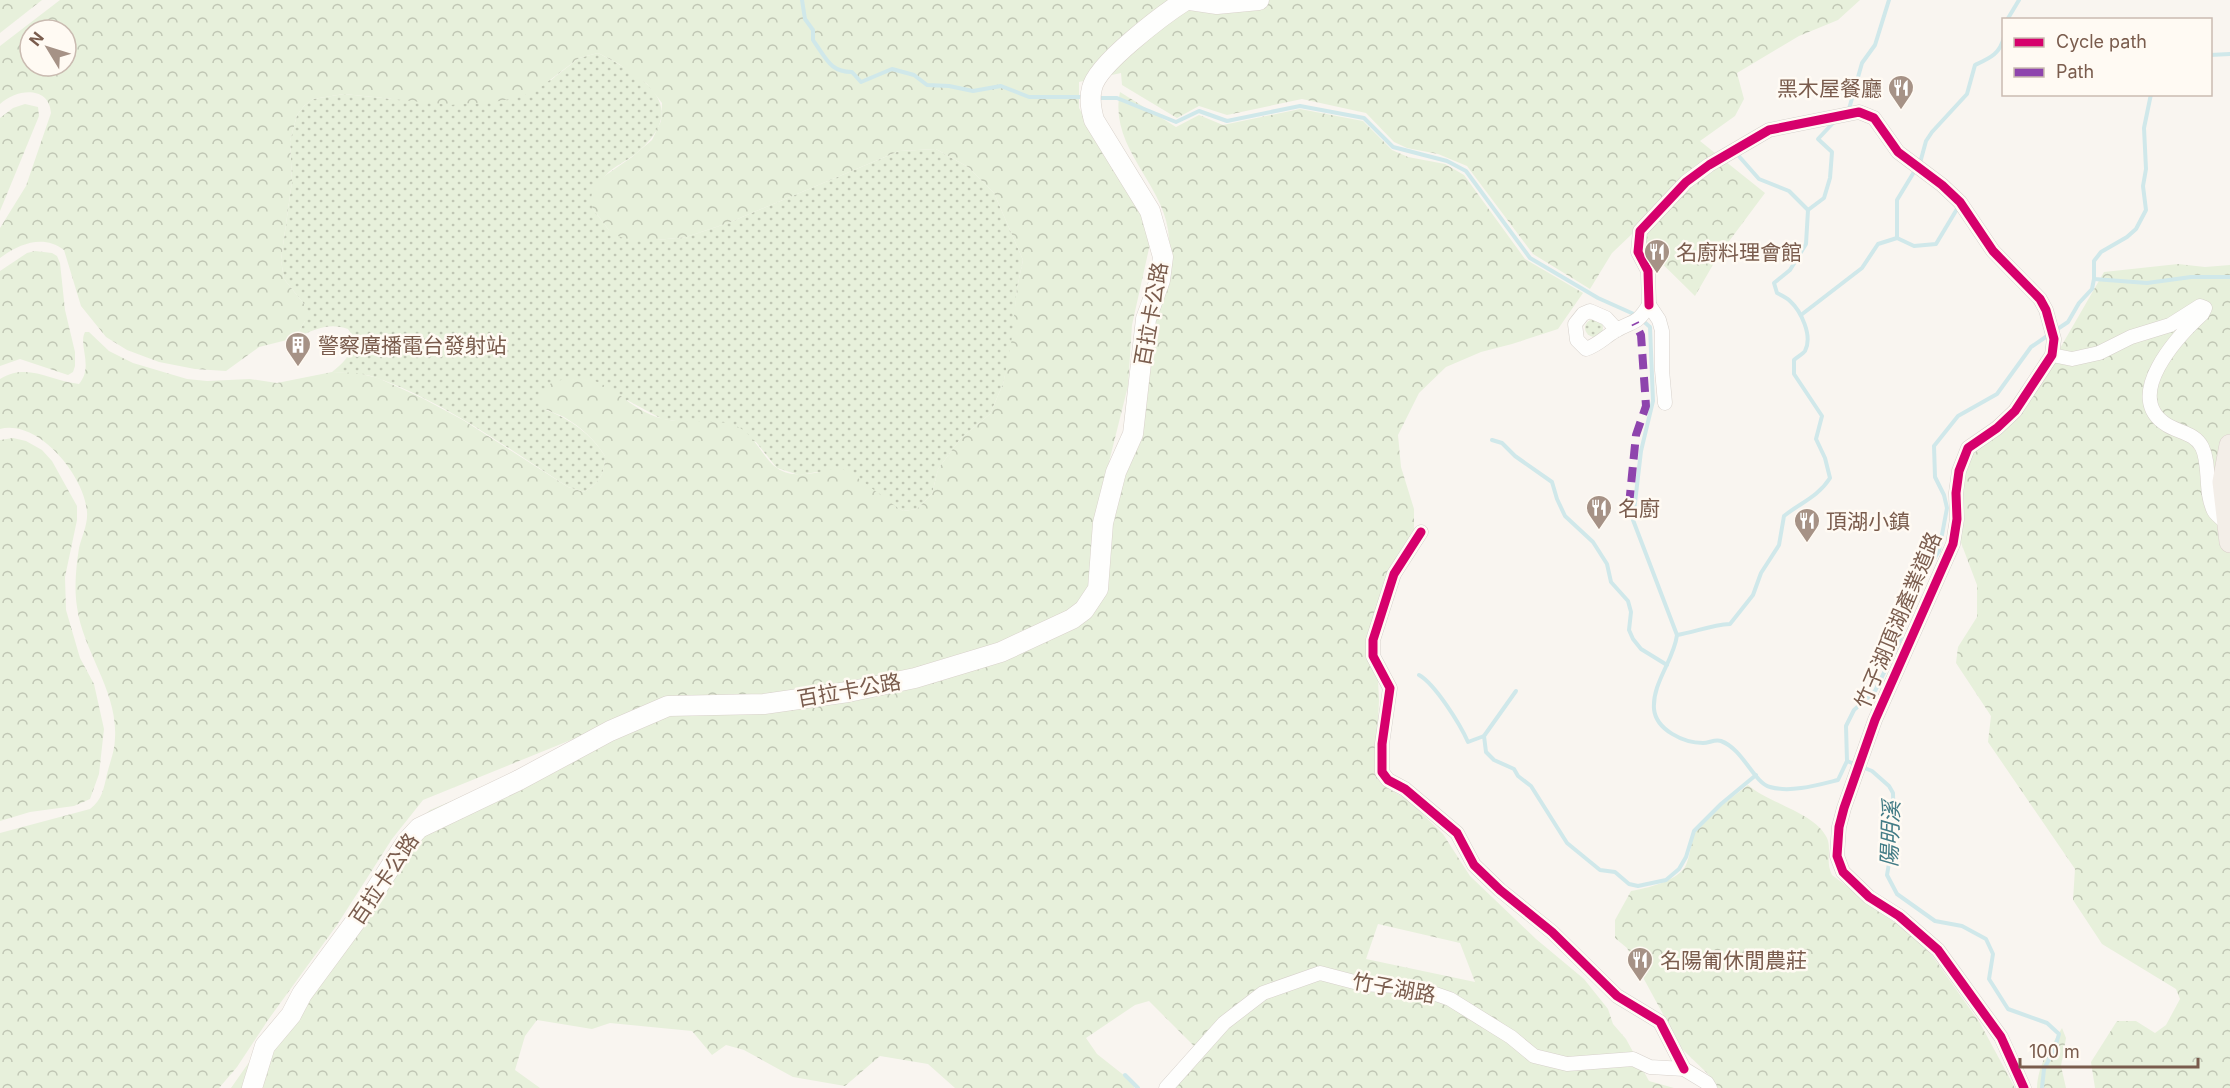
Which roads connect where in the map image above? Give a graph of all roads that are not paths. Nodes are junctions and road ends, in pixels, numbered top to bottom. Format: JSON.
{"nodes":[{"id":1,"x":1188,"y":0,"type":"edge"},
{"id":2,"x":1259,"y":0,"type":"edge"},
{"id":3,"x":1644,"y":312,"type":"junction"},
{"id":4,"x":1617,"y":330,"type":"dead end"},
{"id":5,"x":2052,"y":355,"type":"junction"},
{"id":6,"x":1665,"y":403,"type":"dead end"},
{"id":7,"x":2230,"y":445,"type":"edge"},
{"id":8,"x":1421,"y":532,"type":"dead end"},
{"id":9,"x":2228,"y":533,"type":"edge"},
{"id":10,"x":1684,"y":1069,"type":"junction"},
{"id":11,"x":252,"y":1088,"type":"edge"},
{"id":12,"x":1166,"y":1088,"type":"edge"},
{"id":13,"x":1710,"y":1088,"type":"edge"},
{"id":14,"x":2024,"y":1088,"type":"edge"}],
"edges":[{"from":1,"to":2,"type":"main road"},
{"from":1,"to":11,"type":"main road","name":"百拉卡公路"},
{"from":3,"to":4,"type":"street"},
{"from":3,"to":5,"type":"street","name":"竹子湖頂湖產業道路"},
{"from":3,"to":6,"type":"street"},
{"from":5,"to":9,"type":"street"},
{"from":5,"to":14,"type":"street","name":"竹子湖頂湖產業道路"},
{"from":7,"to":9,"type":"main road"},
{"from":8,"to":10,"type":"street"},
{"from":10,"to":12,"type":"street","name":"竹子湖路"},
{"from":10,"to":13,"type":"street"}]}
